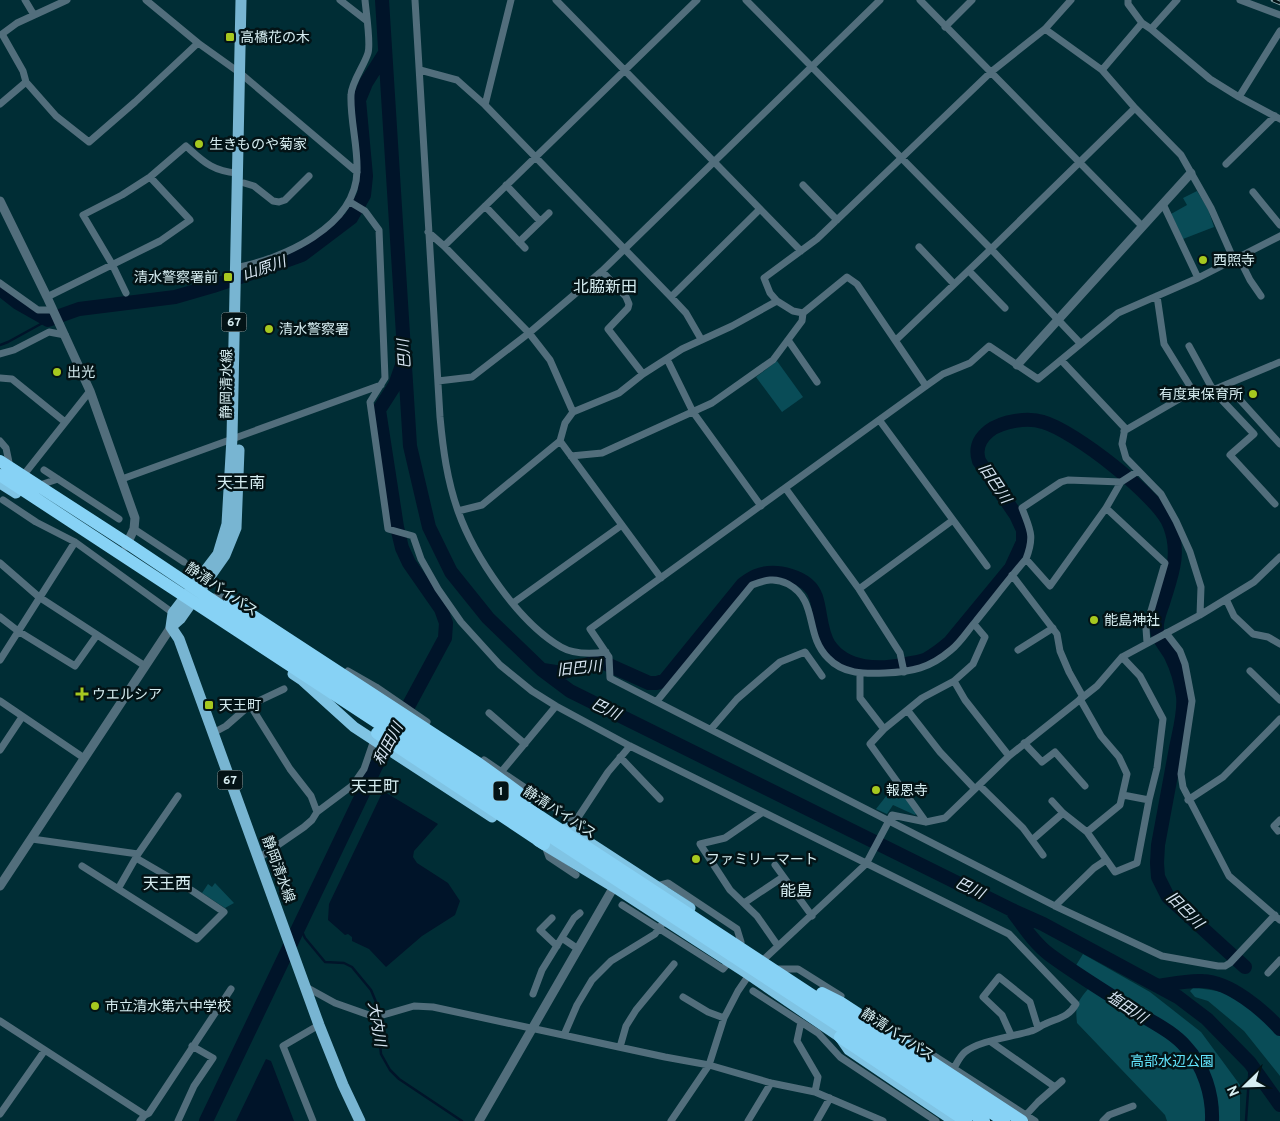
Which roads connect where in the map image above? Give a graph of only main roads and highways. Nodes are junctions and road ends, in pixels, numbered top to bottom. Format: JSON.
{"nodes":[{"id":1,"x":241,"y":0,"type":"edge"},
{"id":2,"x":249,"y":0,"type":"edge"},
{"id":3,"x":243,"y":76,"type":"junction"},
{"id":4,"x":239,"y":267,"type":"junction"},
{"id":5,"x":0,"y":462,"type":"edge"},
{"id":6,"x":10,"y":475,"type":"edge"},
{"id":7,"x":0,"y":483,"type":"edge"},
{"id":8,"x":125,"y":548,"type":"junction"},
{"id":9,"x":198,"y":593,"type":"junction"},
{"id":10,"x":187,"y":602,"type":"junction"},
{"id":11,"x":171,"y":627,"type":"junction"},
{"id":12,"x":526,"y":802,"type":"junction"},
{"id":13,"x":544,"y":844,"type":"junction"},
{"id":14,"x":784,"y":972,"type":"junction"},
{"id":15,"x":840,"y":1037,"type":"junction"},
{"id":16,"x":1024,"y":1118,"type":"edge"},
{"id":17,"x":360,"y":1121,"type":"edge"},
{"id":18,"x":954,"y":1121,"type":"edge"},
{"id":19,"x":966,"y":1121,"type":"edge"},
{"id":20,"x":984,"y":1121,"type":"edge"},
{"id":21,"x":1004,"y":1121,"type":"edge"},
{"id":22,"x":1010,"y":1121,"type":"edge"}],
"edges":[{"from":1,"to":3,"type":"main road","name":"静岡清水線","number":"67"},
{"from":2,"to":3,"type":"main road","name":"静岡清水線","number":"67"},
{"from":3,"to":4,"type":"main road","name":"静岡清水線","number":"67"},
{"from":3,"to":4,"type":"main road","name":"静岡清水線","number":"67"},
{"from":4,"to":9,"type":"main road","name":"静岡清水線","number":"67"},
{"from":5,"to":6,"type":"highway"},
{"from":5,"to":8,"type":"highway","name":"静清バイパス","number":"1"},
{"from":6,"to":8,"type":"highway","name":"静清バイパス","number":"1"},
{"from":6,"to":8,"type":"highway"},
{"from":7,"to":10,"type":"highway"},
{"from":8,"to":9,"type":"highway"},
{"from":8,"to":12,"type":"highway"},
{"from":8,"to":13,"type":"highway"},
{"from":8,"to":20,"type":"highway","name":"静清バイパス","number":"1"},
{"from":8,"to":21,"type":"highway","name":"静清バイパス","number":"1"},
{"from":9,"to":10,"type":"main road","name":"静岡清水線","number":"67"},
{"from":9,"to":12,"type":"highway"},
{"from":10,"to":11,"type":"main road","name":"静岡清水線","number":"67"},
{"from":10,"to":11,"type":"main road","name":"静岡清水線","number":"67"},
{"from":10,"to":13,"type":"highway"},
{"from":11,"to":17,"type":"main road","name":"静岡清水線","number":"67"},
{"from":12,"to":14,"type":"highway"},
{"from":13,"to":15,"type":"highway"},
{"from":14,"to":16,"type":"highway"},
{"from":14,"to":22,"type":"highway"},
{"from":15,"to":18,"type":"highway"},
{"from":15,"to":19,"type":"highway"}]}
